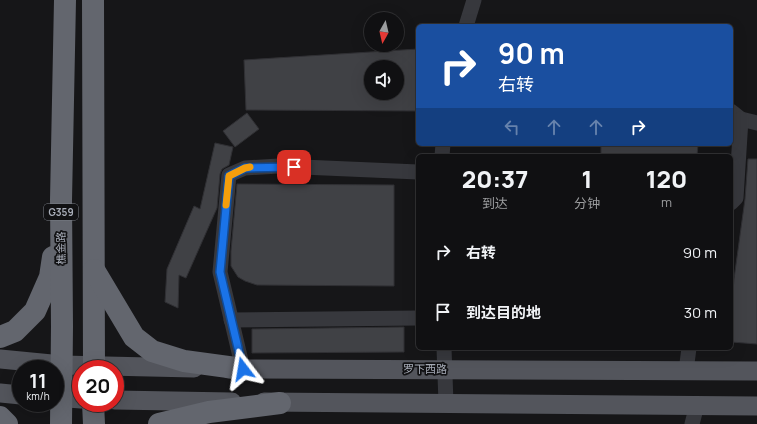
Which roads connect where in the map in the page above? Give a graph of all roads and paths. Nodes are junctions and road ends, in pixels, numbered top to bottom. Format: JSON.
{"nodes":[{"id":1,"x":65,"y":0,"type":"edge"},
{"id":2,"x":93,"y":0,"type":"edge"},
{"id":3,"x":474,"y":0,"type":"edge"},
{"id":4,"x":467,"y":24,"type":"edge"},
{"id":5,"x":736,"y":115,"type":"edge"},
{"id":6,"x":757,"y":123,"type":"edge"},
{"id":7,"x":416,"y":172,"type":"edge"},
{"id":8,"x":61,"y":200,"type":"junction"},
{"id":9,"x":733,"y":201,"type":"edge"},
{"id":10,"x":94,"y":270,"type":"junction"},
{"id":11,"x":416,"y":318,"type":"edge"},
{"id":12,"x":231,"y":320,"type":"junction"},
{"id":13,"x":0,"y":337,"type":"edge"},
{"id":14,"x":444,"y":350,"type":"edge"},
{"id":15,"x":689,"y":350,"type":"edge"},
{"id":16,"x":0,"y":359,"type":"edge"},
{"id":17,"x":12,"y":360,"type":"edge"},
{"id":18,"x":62,"y":360,"type":"edge"},
{"id":19,"x":94,"y":360,"type":"edge"},
{"id":20,"x":124,"y":368,"type":"edge"},
{"id":21,"x":243,"y":369,"type":"junction"},
{"id":22,"x":445,"y":369,"type":"junction"},
{"id":23,"x":686,"y":371,"type":"junction"},
{"id":24,"x":757,"y":371,"type":"edge"},
{"id":25,"x":64,"y":387,"type":"edge"},
{"id":26,"x":0,"y":393,"type":"edge"},
{"id":27,"x":12,"y":394,"type":"edge"},
{"id":28,"x":65,"y":398,"type":"edge"},
{"id":29,"x":124,"y":400,"type":"edge"},
{"id":30,"x":280,"y":402,"type":"junction"},
{"id":31,"x":446,"y":403,"type":"junction"},
{"id":32,"x":697,"y":405,"type":"junction"},
{"id":33,"x":757,"y":406,"type":"edge"},
{"id":34,"x":93,"y":412,"type":"edge"},
{"id":35,"x":0,"y":417,"type":"edge"},
{"id":36,"x":6,"y":424,"type":"edge"},
{"id":37,"x":61,"y":424,"type":"edge"},
{"id":38,"x":94,"y":424,"type":"edge"},
{"id":39,"x":159,"y":424,"type":"edge"},
{"id":40,"x":692,"y":424,"type":"edge"}],
"edges":[{"from":1,"to":8,"type":"highway","name":"樵金路","number":"G359"},
{"from":2,"to":10,"type":"highway","number":"G359"},
{"from":3,"to":4,"type":"street"},
{"from":5,"to":6,"type":"street"},
{"from":5,"to":9,"type":"street"},
{"from":7,"to":12,"type":"street"},
{"from":8,"to":13,"type":"highway"},
{"from":8,"to":18,"type":"highway","name":"樵金路","number":"G359"},
{"from":10,"to":19,"type":"highway","number":"G359"},
{"from":10,"to":21,"type":"highway"},
{"from":11,"to":12,"type":"street"},
{"from":12,"to":21,"type":"street"},
{"from":14,"to":22,"type":"street"},
{"from":15,"to":23,"type":"street"},
{"from":16,"to":17,"type":"main road","name":"罗下西路"},
{"from":20,"to":21,"type":"main road","name":"罗下西路"},
{"from":21,"to":22,"type":"main road","name":"罗下西路"},
{"from":22,"to":23,"type":"main road","name":"罗下西路"},
{"from":22,"to":31,"type":"street"},
{"from":23,"to":24,"type":"main road","name":"罗下西路"},
{"from":25,"to":28,"type":"highway","name":"樵金路","number":"G359"},
{"from":26,"to":27,"type":"main road"},
{"from":28,"to":37,"type":"highway","name":"樵金路","number":"G359"},
{"from":29,"to":30,"type":"main road"},
{"from":30,"to":31,"type":"main road"},
{"from":30,"to":39,"type":"highway"},
{"from":31,"to":32,"type":"main road"},
{"from":32,"to":33,"type":"main road"},
{"from":32,"to":40,"type":"street"},
{"from":34,"to":38,"type":"highway"},
{"from":35,"to":36,"type":"highway"}]}
